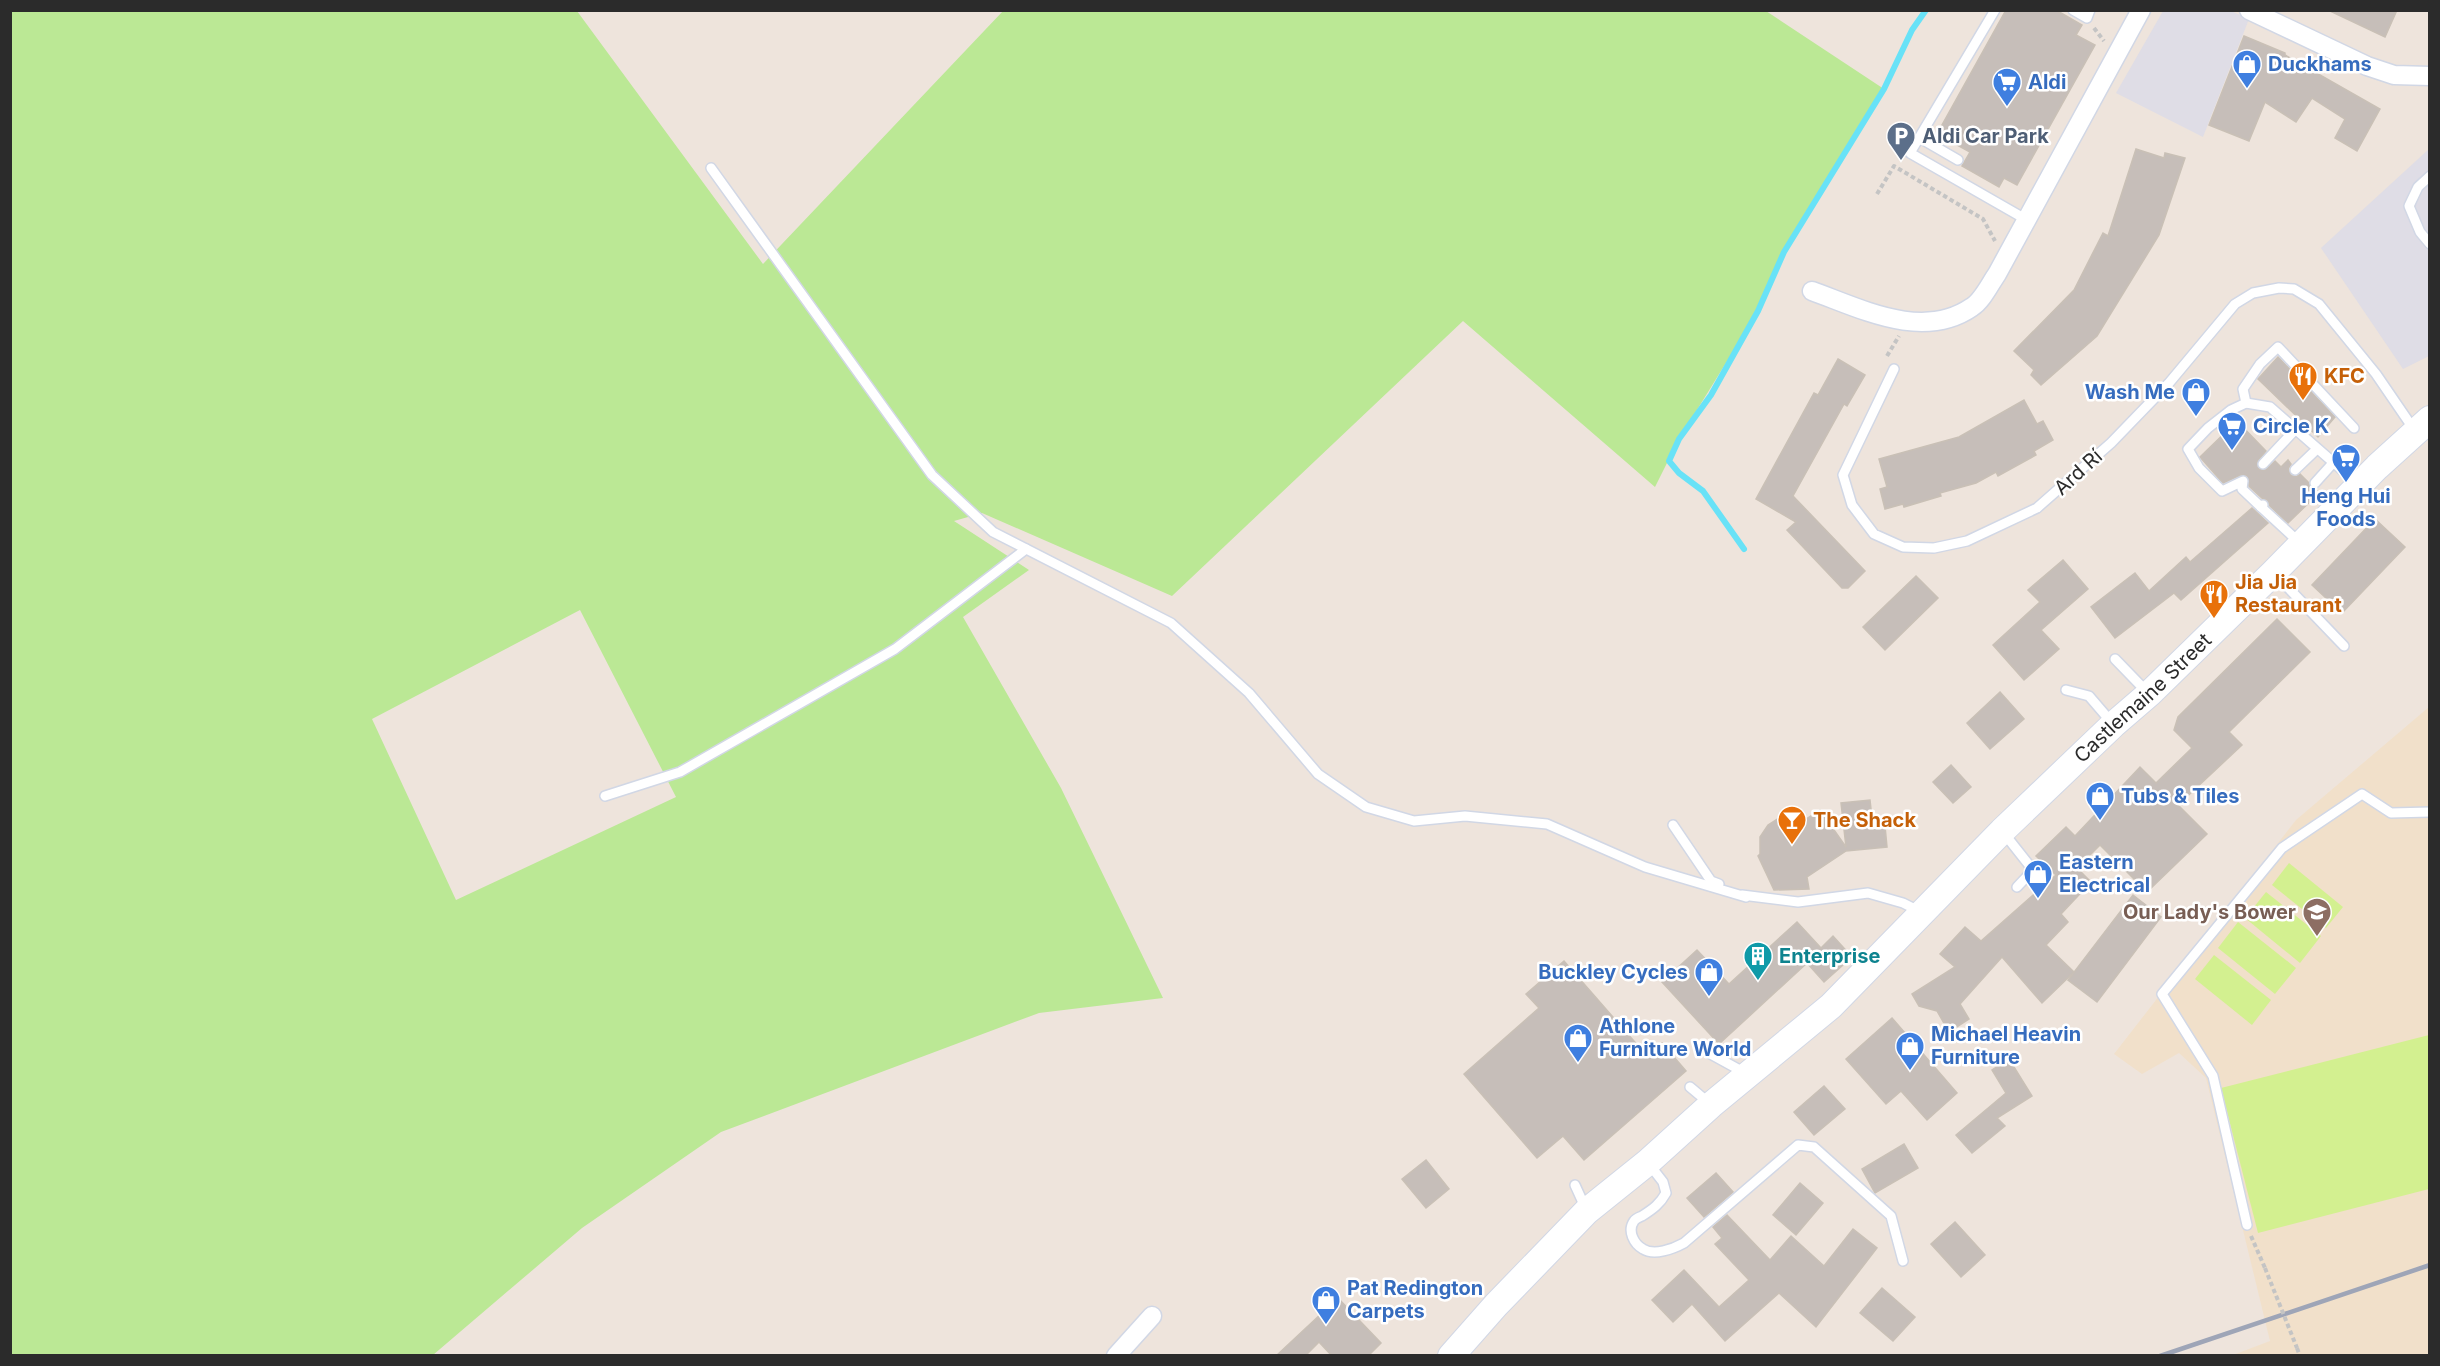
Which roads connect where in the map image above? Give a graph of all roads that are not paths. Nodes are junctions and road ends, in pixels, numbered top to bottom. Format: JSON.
{"nodes":[{"id":1,"x":1995,"y":10,"type":"edge"},
{"id":2,"x":2073,"y":10,"type":"edge"},
{"id":3,"x":2141,"y":10,"type":"edge"},
{"id":4,"x":2249,"y":10,"type":"edge"},
{"id":5,"x":2089,"y":14,"type":"edge"},
{"id":6,"x":2430,"y":76,"type":"edge"},
{"id":7,"x":1920,"y":138,"type":"junction"},
{"id":8,"x":1958,"y":160,"type":"dead end"},
{"id":9,"x":711,"y":168,"type":"dead end"},
{"id":10,"x":2430,"y":176,"type":"edge"},
{"id":11,"x":2027,"y":220,"type":"junction"},
{"id":12,"x":2430,"y":244,"type":"edge"},
{"id":13,"x":1812,"y":291,"type":"dead end"},
{"id":14,"x":1894,"y":369,"type":"dead end"},
{"id":15,"x":2246,"y":403,"type":"junction"},
{"id":16,"x":2422,"y":425,"type":"edge"},
{"id":17,"x":2354,"y":428,"type":"dead end"},
{"id":18,"x":2295,"y":430,"type":"junction"},
{"id":19,"x":2317,"y":449,"type":"junction"},
{"id":20,"x":2333,"y":463,"type":"junction"},
{"id":21,"x":2263,"y":464,"type":"dead end"},
{"id":22,"x":2295,"y":470,"type":"dead end"},
{"id":23,"x":2315,"y":483,"type":"dead end"},
{"id":24,"x":2359,"y":485,"type":"junction"},
{"id":25,"x":2301,"y":544,"type":"junction"},
{"id":26,"x":1026,"y":549,"type":"junction"},
{"id":27,"x":2273,"y":573,"type":"junction"},
{"id":28,"x":2344,"y":646,"type":"dead end"},
{"id":29,"x":2115,"y":658,"type":"dead end"},
{"id":30,"x":2066,"y":690,"type":"dead end"},
{"id":31,"x":2149,"y":694,"type":"junction"},
{"id":32,"x":2113,"y":725,"type":"junction"},
{"id":33,"x":605,"y":796,"type":"dead end"},
{"id":34,"x":2430,"y":812,"type":"edge"},
{"id":35,"x":1673,"y":825,"type":"dead end"},
{"id":36,"x":2002,"y":831,"type":"junction"},
{"id":37,"x":2017,"y":887,"type":"dead end"},
{"id":38,"x":1746,"y":897,"type":"junction"},
{"id":39,"x":1928,"y":908,"type":"junction"},
{"id":40,"x":1707,"y":1052,"type":"dead end"},
{"id":41,"x":1749,"y":1075,"type":"junction"},
{"id":42,"x":1690,"y":1087,"type":"dead end"},
{"id":43,"x":1711,"y":1105,"type":"junction"},
{"id":44,"x":1648,"y":1162,"type":"junction"},
{"id":45,"x":1575,"y":1185,"type":"dead end"},
{"id":46,"x":1587,"y":1211,"type":"junction"},
{"id":47,"x":2247,"y":1225,"type":"road end"},
{"id":48,"x":1903,"y":1261,"type":"dead end"},
{"id":49,"x":1152,"y":1316,"type":"dead end"},
{"id":50,"x":1116,"y":1356,"type":"edge"},
{"id":51,"x":1451,"y":1356,"type":"edge"}],
"edges":[{"from":1,"to":7,"type":"lane"},
{"from":2,"to":5,"type":"lane"},
{"from":3,"to":11,"type":"street"},
{"from":4,"to":6,"type":"street"},
{"from":7,"to":8,"type":"lane"},
{"from":7,"to":11,"type":"lane"},
{"from":9,"to":26,"type":"lane"},
{"from":10,"to":12,"type":"lane"},
{"from":11,"to":13,"type":"street"},
{"from":14,"to":16,"type":"lane","name":"Ard Rí"},
{"from":15,"to":17,"type":"lane"},
{"from":15,"to":18,"type":"lane"},
{"from":15,"to":25,"type":"lane"},
{"from":16,"to":24,"type":"main road","name":"Castlemaine Street"},
{"from":18,"to":19,"type":"lane"},
{"from":18,"to":21,"type":"lane"},
{"from":19,"to":20,"type":"lane"},
{"from":19,"to":22,"type":"lane"},
{"from":20,"to":23,"type":"lane"},
{"from":20,"to":24,"type":"lane"},
{"from":24,"to":25,"type":"main road","name":"Castlemaine Street"},
{"from":25,"to":27,"type":"main road","name":"Castlemaine Street"},
{"from":26,"to":33,"type":"lane"},
{"from":26,"to":38,"type":"lane"},
{"from":27,"to":28,"type":"lane"},
{"from":27,"to":31,"type":"main road","name":"Castlemaine Street"},
{"from":29,"to":31,"type":"lane"},
{"from":30,"to":32,"type":"lane"},
{"from":31,"to":32,"type":"main road","name":"Castlemaine Street"},
{"from":32,"to":36,"type":"main road","name":"Castlemaine Street"},
{"from":34,"to":47,"type":"lane"},
{"from":35,"to":38,"type":"lane"},
{"from":36,"to":37,"type":"lane"},
{"from":36,"to":39,"type":"main road","name":"Castlemaine Street"},
{"from":38,"to":39,"type":"lane"},
{"from":39,"to":41,"type":"main road","name":"Castlemaine Street"},
{"from":40,"to":41,"type":"lane"},
{"from":41,"to":43,"type":"main road","name":"Castlemaine Street"},
{"from":42,"to":43,"type":"lane"},
{"from":43,"to":44,"type":"main road","name":"Castlemaine Street"},
{"from":44,"to":46,"type":"main road","name":"Castlemaine Street"},
{"from":44,"to":48,"type":"lane"},
{"from":45,"to":46,"type":"lane"},
{"from":46,"to":51,"type":"main road","name":"Castlemaine Street"},
{"from":49,"to":50,"type":"street"}]}
